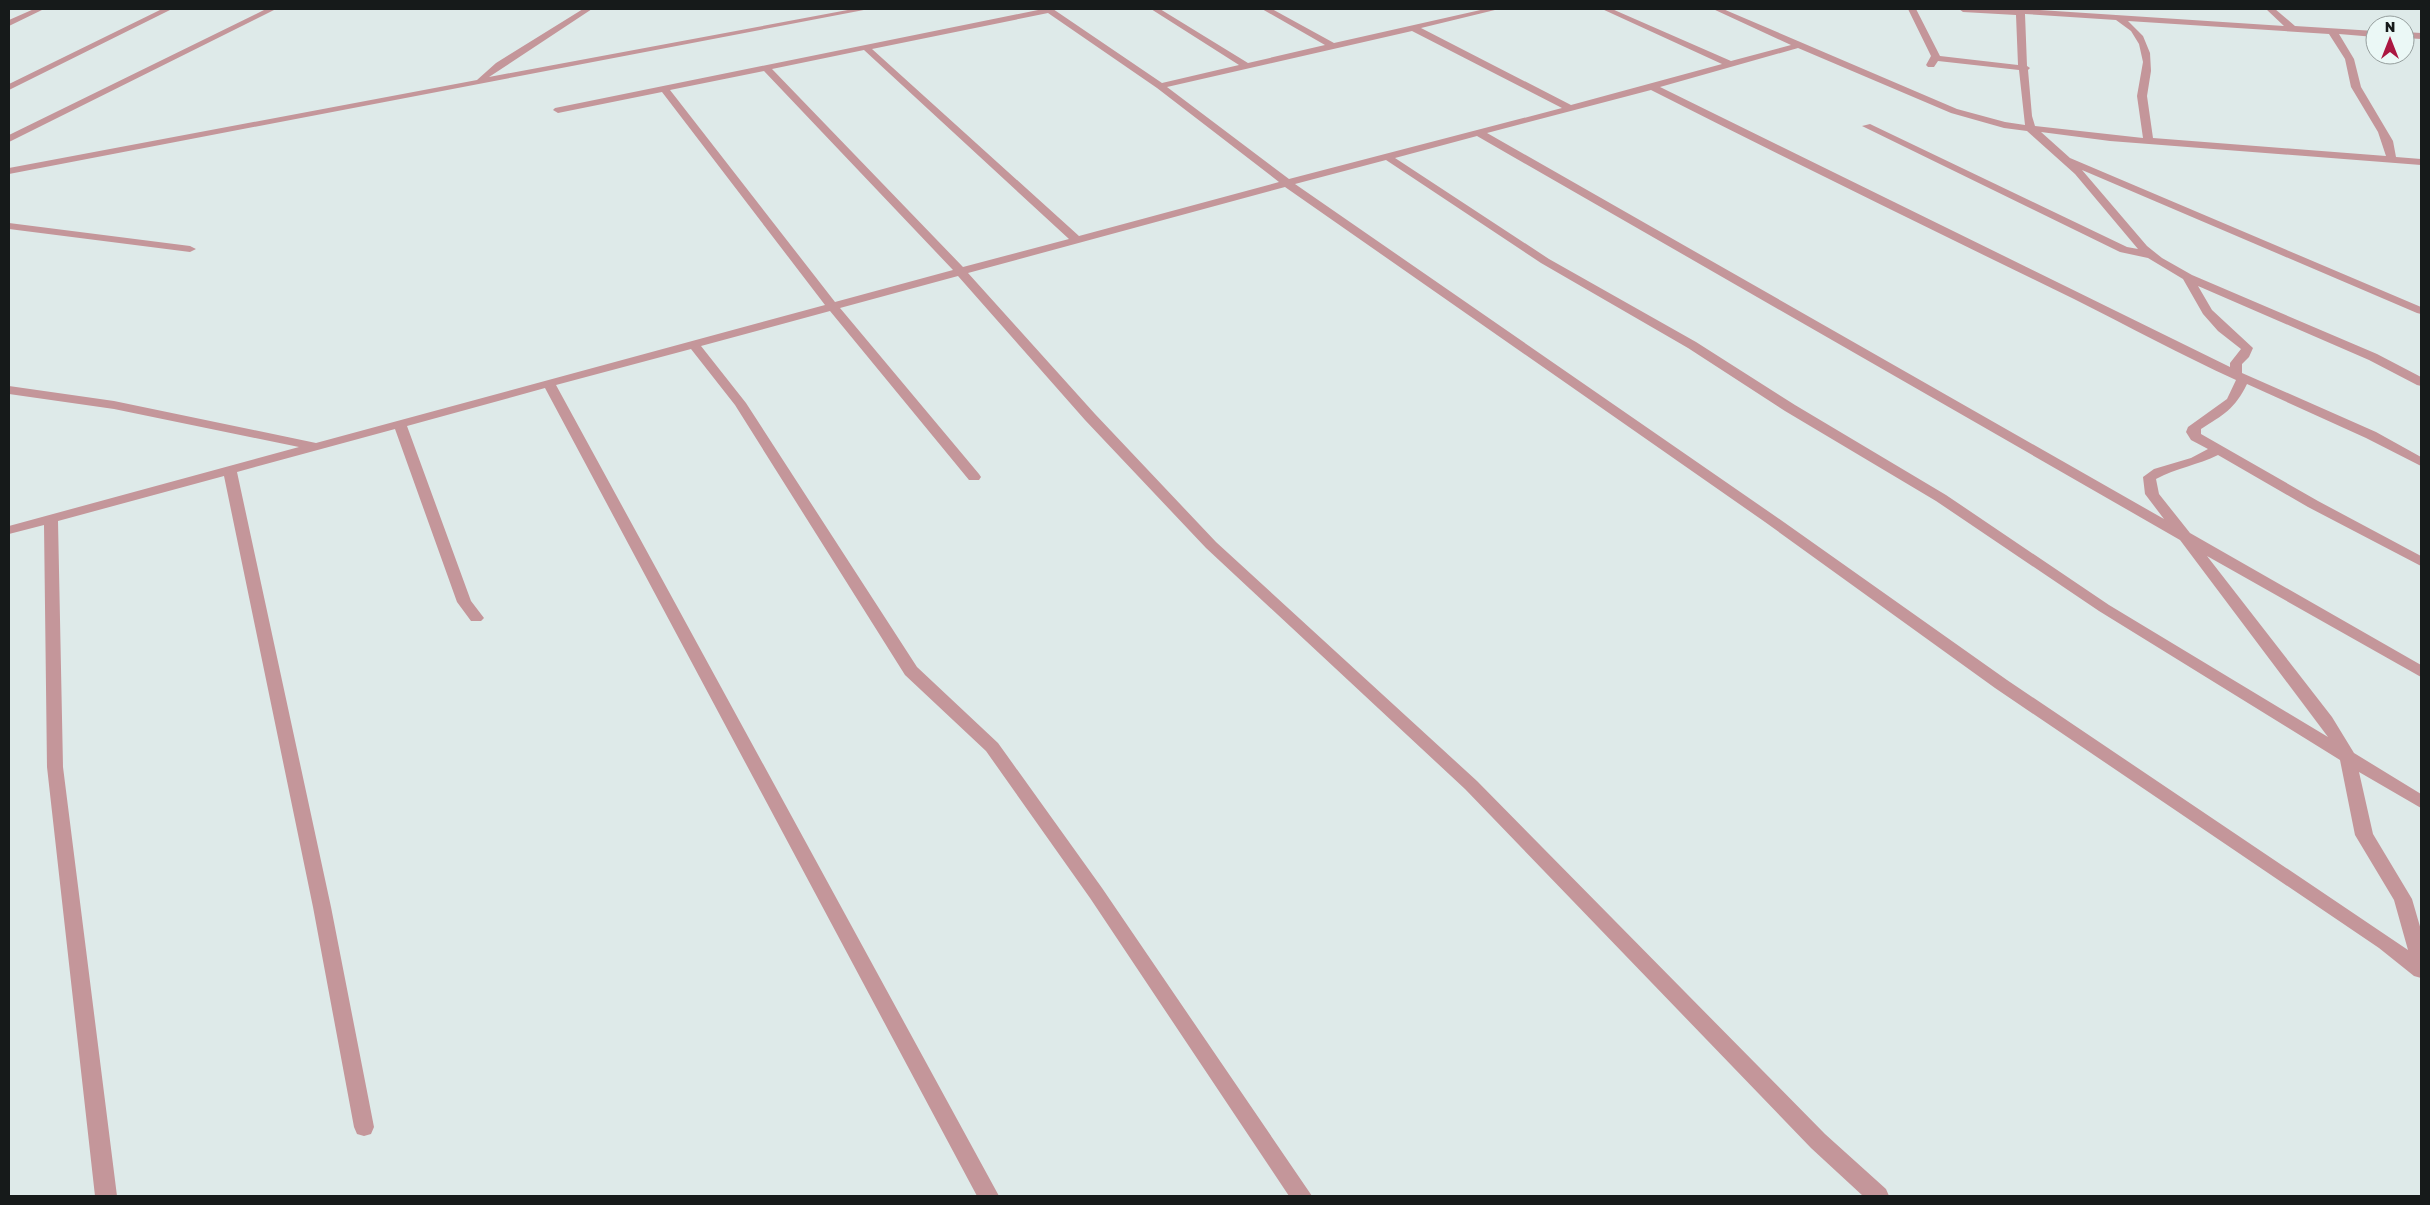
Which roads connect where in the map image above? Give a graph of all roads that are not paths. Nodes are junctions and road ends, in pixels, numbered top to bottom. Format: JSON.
{"nodes":[{"id":1,"x":40,"y":9,"type":"edge"},
{"id":2,"x":168,"y":9,"type":"edge"},
{"id":3,"x":272,"y":9,"type":"edge"},
{"id":4,"x":588,"y":9,"type":"edge"},
{"id":5,"x":865,"y":9,"type":"edge"},
{"id":6,"x":1051,"y":9,"type":"edge"},
{"id":7,"x":1155,"y":9,"type":"edge"},
{"id":8,"x":1266,"y":9,"type":"edge"},
{"id":9,"x":1495,"y":9,"type":"edge"},
{"id":10,"x":1606,"y":9,"type":"edge"},
{"id":11,"x":1717,"y":9,"type":"edge"},
{"id":12,"x":1912,"y":9,"type":"edge"},
{"id":13,"x":1963,"y":9,"type":"edge"},
{"id":14,"x":2270,"y":9,"type":"edge"},
{"id":15,"x":2020,"y":11,"type":"edge"},
{"id":16,"x":2114,"y":18,"type":"junction"},
{"id":17,"x":9,"y":23,"type":"edge"},
{"id":18,"x":1412,"y":28,"type":"junction"},
{"id":19,"x":2292,"y":28,"type":"junction"},
{"id":20,"x":2332,"y":32,"type":"junction"},
{"id":21,"x":2365,"y":34,"type":"edge"},
{"id":22,"x":1798,"y":45,"type":"junction"},
{"id":23,"x":1332,"y":46,"type":"junction"},
{"id":24,"x":865,"y":47,"type":"junction"},
{"id":25,"x":1936,"y":58,"type":"junction"},
{"id":26,"x":1730,"y":64,"type":"junction"},
{"id":27,"x":1246,"y":66,"type":"junction"},
{"id":28,"x":765,"y":67,"type":"junction"},
{"id":29,"x":1930,"y":67,"type":"dead end"},
{"id":30,"x":2024,"y":68,"type":"junction"},
{"id":31,"x":480,"y":80,"type":"junction"},
{"id":32,"x":1160,"y":86,"type":"junction"},
{"id":33,"x":9,"y":87,"type":"edge"},
{"id":34,"x":663,"y":87,"type":"junction"},
{"id":35,"x":1652,"y":87,"type":"junction"},
{"id":36,"x":1571,"y":109,"type":"junction"},
{"id":37,"x":558,"y":110,"type":"dead end"},
{"id":38,"x":1867,"y":126,"type":"dead end"},
{"id":39,"x":2031,"y":129,"type":"junction"},
{"id":40,"x":1479,"y":133,"type":"junction"},
{"id":41,"x":9,"y":138,"type":"edge"},
{"id":42,"x":2148,"y":141,"type":"junction"},
{"id":43,"x":1388,"y":157,"type":"junction"},
{"id":44,"x":2063,"y":158,"type":"junction"},
{"id":45,"x":2391,"y":159,"type":"junction"},
{"id":46,"x":2421,"y":162,"type":"edge"},
{"id":47,"x":9,"y":163,"type":"edge"},
{"id":48,"x":36,"y":166,"type":"junction"},
{"id":49,"x":9,"y":171,"type":"edge"},
{"id":50,"x":1287,"y":183,"type":"junction"},
{"id":51,"x":9,"y":226,"type":"edge"},
{"id":52,"x":1077,"y":240,"type":"junction"},
{"id":53,"x":190,"y":248,"type":"dead end"},
{"id":54,"x":2151,"y":255,"type":"junction"},
{"id":55,"x":961,"y":272,"type":"junction"},
{"id":56,"x":2188,"y":277,"type":"junction"},
{"id":57,"x":2398,"y":302,"type":"junction"},
{"id":58,"x":2421,"y":302,"type":"edge"},
{"id":59,"x":833,"y":307,"type":"junction"},
{"id":60,"x":2421,"y":311,"type":"edge"},
{"id":61,"x":694,"y":345,"type":"junction"},
{"id":62,"x":2240,"y":375,"type":"junction"},
{"id":63,"x":2421,"y":382,"type":"edge"},
{"id":64,"x":549,"y":384,"type":"junction"},
{"id":65,"x":9,"y":390,"type":"edge"},
{"id":66,"x":400,"y":424,"type":"junction"},
{"id":67,"x":316,"y":446,"type":"junction"},
{"id":68,"x":2218,"y":450,"type":"junction"},
{"id":69,"x":2421,"y":462,"type":"edge"},
{"id":70,"x":230,"y":470,"type":"junction"},
{"id":71,"x":974,"y":477,"type":"dead end"},
{"id":72,"x":51,"y":518,"type":"junction"},
{"id":73,"x":9,"y":530,"type":"edge"},
{"id":74,"x":2181,"y":534,"type":"junction"},
{"id":75,"x":2421,"y":562,"type":"edge"},
{"id":76,"x":476,"y":618,"type":"dead end"},
{"id":77,"x":2421,"y":672,"type":"edge"},
{"id":78,"x":2347,"y":755,"type":"junction"},
{"id":79,"x":2421,"y":802,"type":"edge"},
{"id":80,"x":2421,"y":961,"type":"edge"},
{"id":81,"x":2421,"y":970,"type":"edge"},
{"id":82,"x":364,"y":1127,"type":"dead end"},
{"id":83,"x":106,"y":1196,"type":"edge"},
{"id":84,"x":988,"y":1196,"type":"edge"},
{"id":85,"x":1301,"y":1196,"type":"edge"},
{"id":86,"x":1878,"y":1196,"type":"edge"}],
"edges":[{"from":1,"to":17,"type":"street"},
{"from":2,"to":33,"type":"street"},
{"from":3,"to":41,"type":"street"},
{"from":4,"to":31,"type":"street"},
{"from":5,"to":31,"type":"street"},
{"from":6,"to":24,"type":"street"},
{"from":6,"to":32,"type":"street"},
{"from":7,"to":27,"type":"street"},
{"from":8,"to":23,"type":"street"},
{"from":9,"to":18,"type":"street"},
{"from":10,"to":26,"type":"street"},
{"from":11,"to":22,"type":"street"},
{"from":12,"to":25,"type":"street"},
{"from":13,"to":15,"type":"street"},
{"from":14,"to":19,"type":"street"},
{"from":15,"to":16,"type":"street"},
{"from":15,"to":30,"type":"street"},
{"from":16,"to":19,"type":"street"},
{"from":16,"to":42,"type":"street"},
{"from":18,"to":23,"type":"street"},
{"from":18,"to":36,"type":"street"},
{"from":19,"to":20,"type":"street"},
{"from":20,"to":21,"type":"street"},
{"from":20,"to":45,"type":"street"},
{"from":22,"to":26,"type":"street"},
{"from":22,"to":39,"type":"street"},
{"from":23,"to":27,"type":"street"},
{"from":24,"to":28,"type":"street"},
{"from":24,"to":52,"type":"street"},
{"from":25,"to":29,"type":"street"},
{"from":25,"to":30,"type":"street"},
{"from":26,"to":35,"type":"street"},
{"from":27,"to":32,"type":"street"},
{"from":28,"to":34,"type":"street"},
{"from":28,"to":55,"type":"street"},
{"from":30,"to":39,"type":"street"},
{"from":31,"to":48,"type":"street"},
{"from":32,"to":50,"type":"street"},
{"from":34,"to":37,"type":"street"},
{"from":34,"to":59,"type":"street"},
{"from":35,"to":36,"type":"street"},
{"from":35,"to":62,"type":"street"},
{"from":36,"to":40,"type":"street"},
{"from":38,"to":54,"type":"street"},
{"from":39,"to":42,"type":"street"},
{"from":39,"to":44,"type":"street"},
{"from":40,"to":43,"type":"street"},
{"from":40,"to":74,"type":"street"},
{"from":42,"to":45,"type":"street"},
{"from":43,"to":50,"type":"street"},
{"from":43,"to":78,"type":"street"},
{"from":44,"to":54,"type":"street"},
{"from":44,"to":57,"type":"street"},
{"from":45,"to":46,"type":"street"},
{"from":47,"to":48,"type":"street"},
{"from":48,"to":49,"type":"street"},
{"from":50,"to":52,"type":"street"},
{"from":50,"to":81,"type":"street"},
{"from":51,"to":53,"type":"street"},
{"from":52,"to":55,"type":"street"},
{"from":54,"to":56,"type":"street"},
{"from":55,"to":59,"type":"street"},
{"from":55,"to":86,"type":"street"},
{"from":56,"to":62,"type":"street"},
{"from":56,"to":63,"type":"street"},
{"from":57,"to":58,"type":"street"},
{"from":57,"to":60,"type":"street"},
{"from":59,"to":61,"type":"street"},
{"from":59,"to":71,"type":"street"},
{"from":61,"to":64,"type":"street"},
{"from":61,"to":85,"type":"street"},
{"from":62,"to":68,"type":"street"},
{"from":62,"to":69,"type":"street"},
{"from":64,"to":66,"type":"street"},
{"from":64,"to":84,"type":"street"},
{"from":65,"to":67,"type":"street"},
{"from":66,"to":67,"type":"street"},
{"from":66,"to":76,"type":"street"},
{"from":67,"to":70,"type":"street"},
{"from":68,"to":74,"type":"street"},
{"from":68,"to":75,"type":"street"},
{"from":70,"to":72,"type":"street"},
{"from":70,"to":82,"type":"street"},
{"from":72,"to":73,"type":"street"},
{"from":72,"to":83,"type":"street"},
{"from":74,"to":77,"type":"street"},
{"from":74,"to":78,"type":"street"},
{"from":78,"to":79,"type":"street"},
{"from":78,"to":80,"type":"street"}]}
